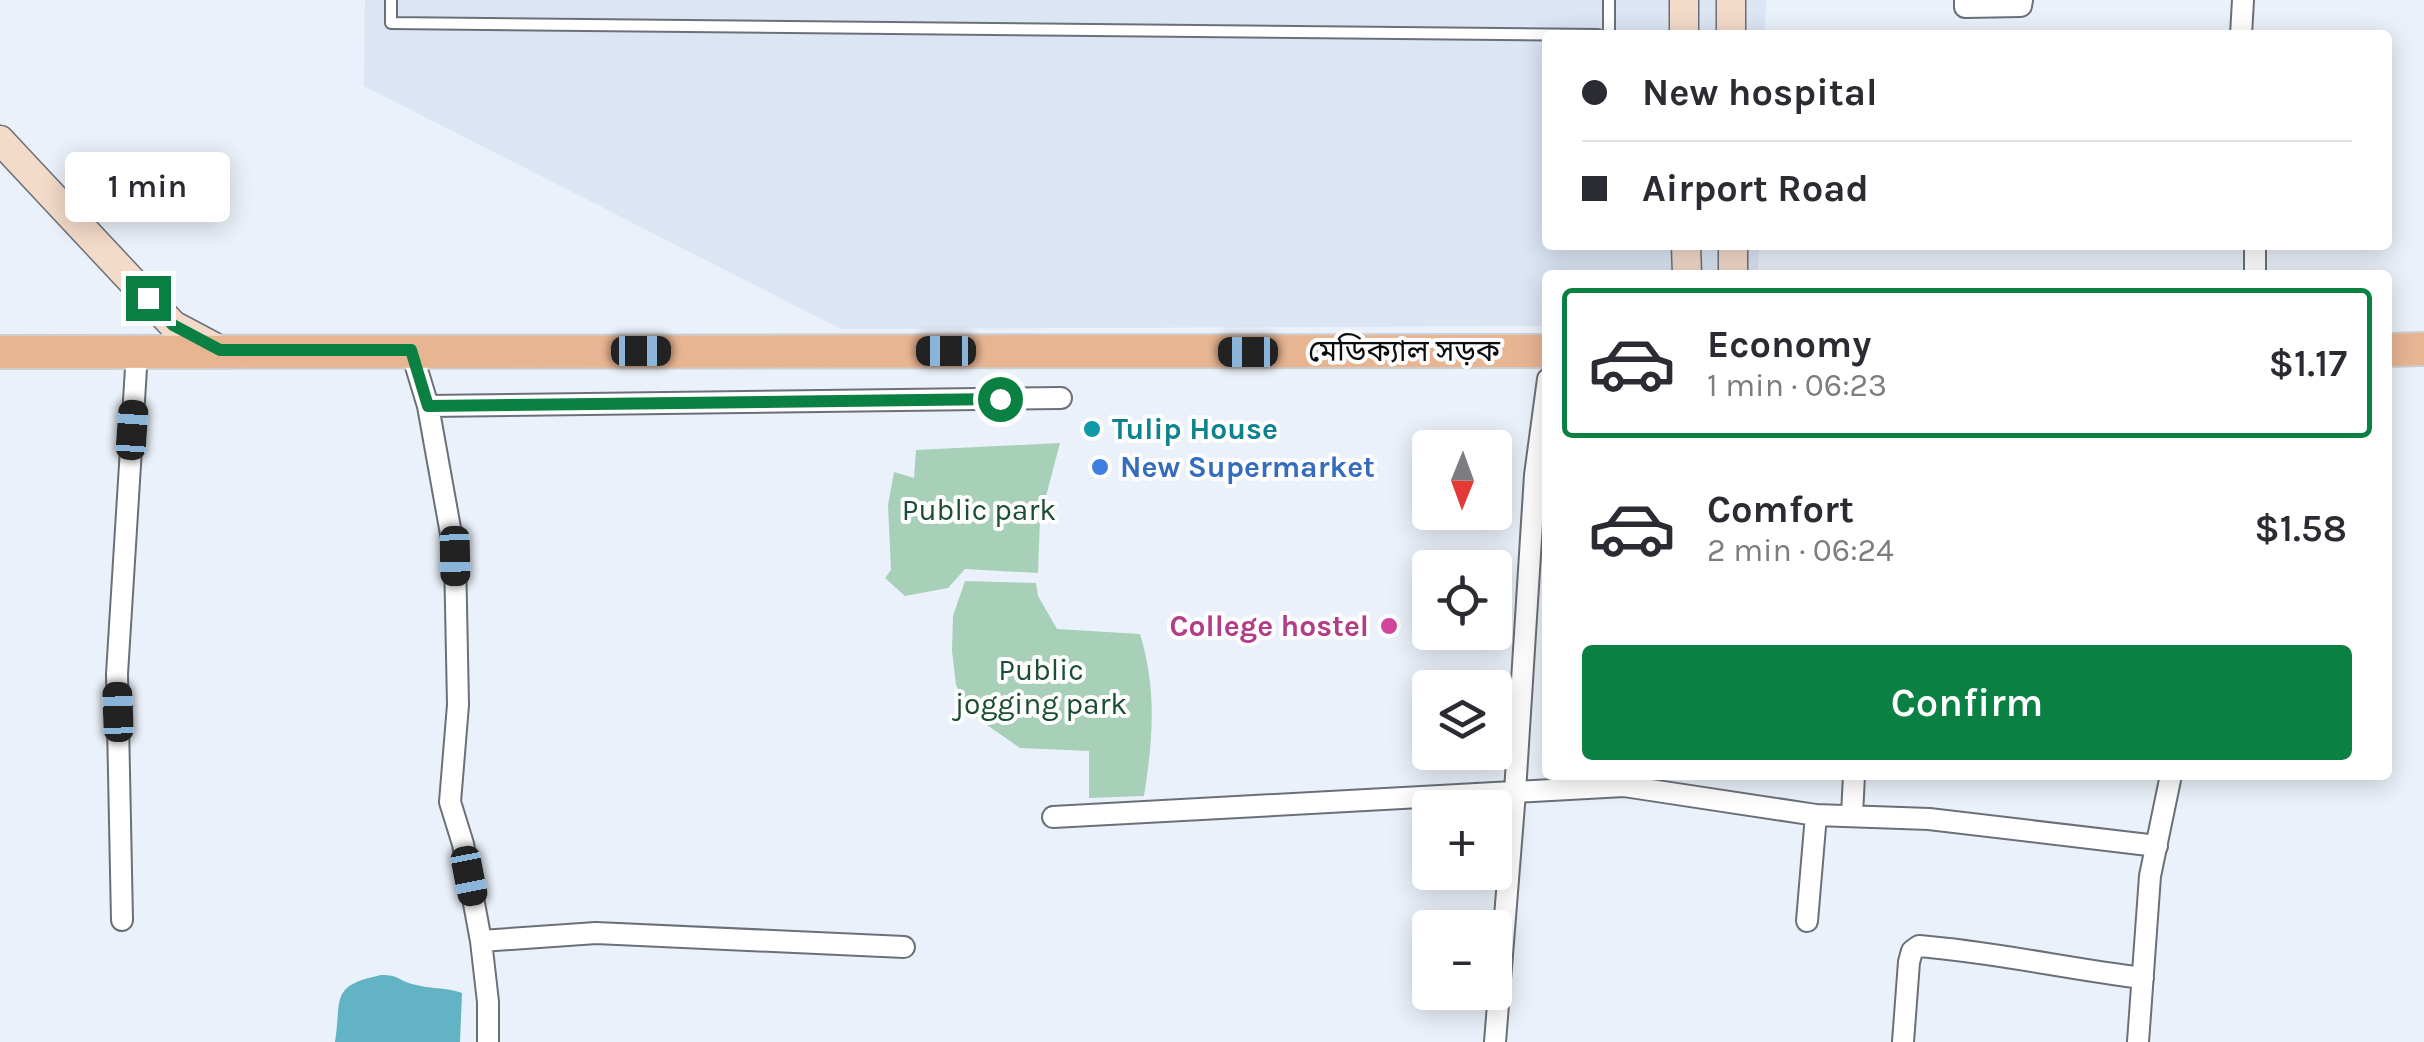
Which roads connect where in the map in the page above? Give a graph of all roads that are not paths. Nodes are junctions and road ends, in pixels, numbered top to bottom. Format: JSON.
{"nodes":[{"id":1,"x":391,"y":0,"type":"edge"},
{"id":2,"x":1609,"y":0,"type":"edge"},
{"id":3,"x":1684,"y":0,"type":"edge"},
{"id":4,"x":1731,"y":0,"type":"edge"},
{"id":5,"x":1964,"y":0,"type":"edge"},
{"id":6,"x":2022,"y":0,"type":"edge"},
{"id":7,"x":2243,"y":0,"type":"edge"},
{"id":8,"x":1608,"y":30,"type":"edge"},
{"id":9,"x":1684,"y":30,"type":"edge"},
{"id":10,"x":1731,"y":30,"type":"edge"},
{"id":11,"x":2241,"y":30,"type":"edge"},
{"id":12,"x":1542,"y":34,"type":"edge"},
{"id":13,"x":0,"y":140,"type":"edge"},
{"id":14,"x":2424,"y":349,"type":"edge"},
{"id":15,"x":220,"y":350,"type":"junction"},
{"id":16,"x":411,"y":350,"type":"junction"},
{"id":17,"x":2392,"y":350,"type":"edge"},
{"id":18,"x":0,"y":352,"type":"edge"},
{"id":19,"x":137,"y":352,"type":"junction"},
{"id":20,"x":1542,"y":352,"type":"edge"},
{"id":21,"x":1061,"y":398,"type":"dead end"},
{"id":22,"x":428,"y":406,"type":"junction"},
{"id":23,"x":1542,"y":423,"type":"edge"},
{"id":24,"x":1854,"y":780,"type":"edge"},
{"id":25,"x":2170,"y":780,"type":"edge"},
{"id":26,"x":1515,"y":792,"type":"junction"},
{"id":27,"x":1816,"y":815,"type":"junction"},
{"id":28,"x":1852,"y":815,"type":"junction"},
{"id":29,"x":1053,"y":817,"type":"dead end"},
{"id":30,"x":2157,"y":846,"type":"junction"},
{"id":31,"x":122,"y":920,"type":"dead end"},
{"id":32,"x":1807,"y":921,"type":"dead end"},
{"id":33,"x":481,"y":941,"type":"junction"},
{"id":34,"x":904,"y":948,"type":"dead end"},
{"id":35,"x":2142,"y":978,"type":"junction"},
{"id":36,"x":488,"y":1042,"type":"edge"},
{"id":37,"x":1495,"y":1042,"type":"edge"},
{"id":38,"x":1904,"y":1042,"type":"edge"},
{"id":39,"x":2138,"y":1042,"type":"edge"}],
"edges":[{"from":1,"to":12,"type":"lane"},
{"from":2,"to":8,"type":"lane"},
{"from":3,"to":9,"type":"main road"},
{"from":4,"to":10,"type":"main road"},
{"from":5,"to":6,"type":"street"},
{"from":7,"to":11,"type":"street"},
{"from":13,"to":15,"type":"main road"},
{"from":14,"to":17,"type":"main road"},
{"from":15,"to":16,"type":"main road","name":"মেডিক্যাল সড়ক"},
{"from":15,"to":19,"type":"main road","name":"মেডিক্যাল সড়ক"},
{"from":16,"to":20,"type":"main road","name":"মেডিক্যাল সড়ক"},
{"from":16,"to":22,"type":"street"},
{"from":18,"to":19,"type":"main road","name":"মেডিক্যাল সড়ক"},
{"from":19,"to":31,"type":"street"},
{"from":21,"to":22,"type":"street"},
{"from":22,"to":33,"type":"street"},
{"from":23,"to":26,"type":"street"},
{"from":24,"to":28,"type":"street"},
{"from":25,"to":30,"type":"street"},
{"from":26,"to":27,"type":"street"},
{"from":26,"to":29,"type":"street"},
{"from":26,"to":37,"type":"street"},
{"from":27,"to":28,"type":"street"},
{"from":27,"to":32,"type":"street"},
{"from":28,"to":30,"type":"street"},
{"from":30,"to":35,"type":"street"},
{"from":33,"to":34,"type":"street"},
{"from":33,"to":36,"type":"street"},
{"from":35,"to":38,"type":"street"},
{"from":35,"to":39,"type":"street"}]}
